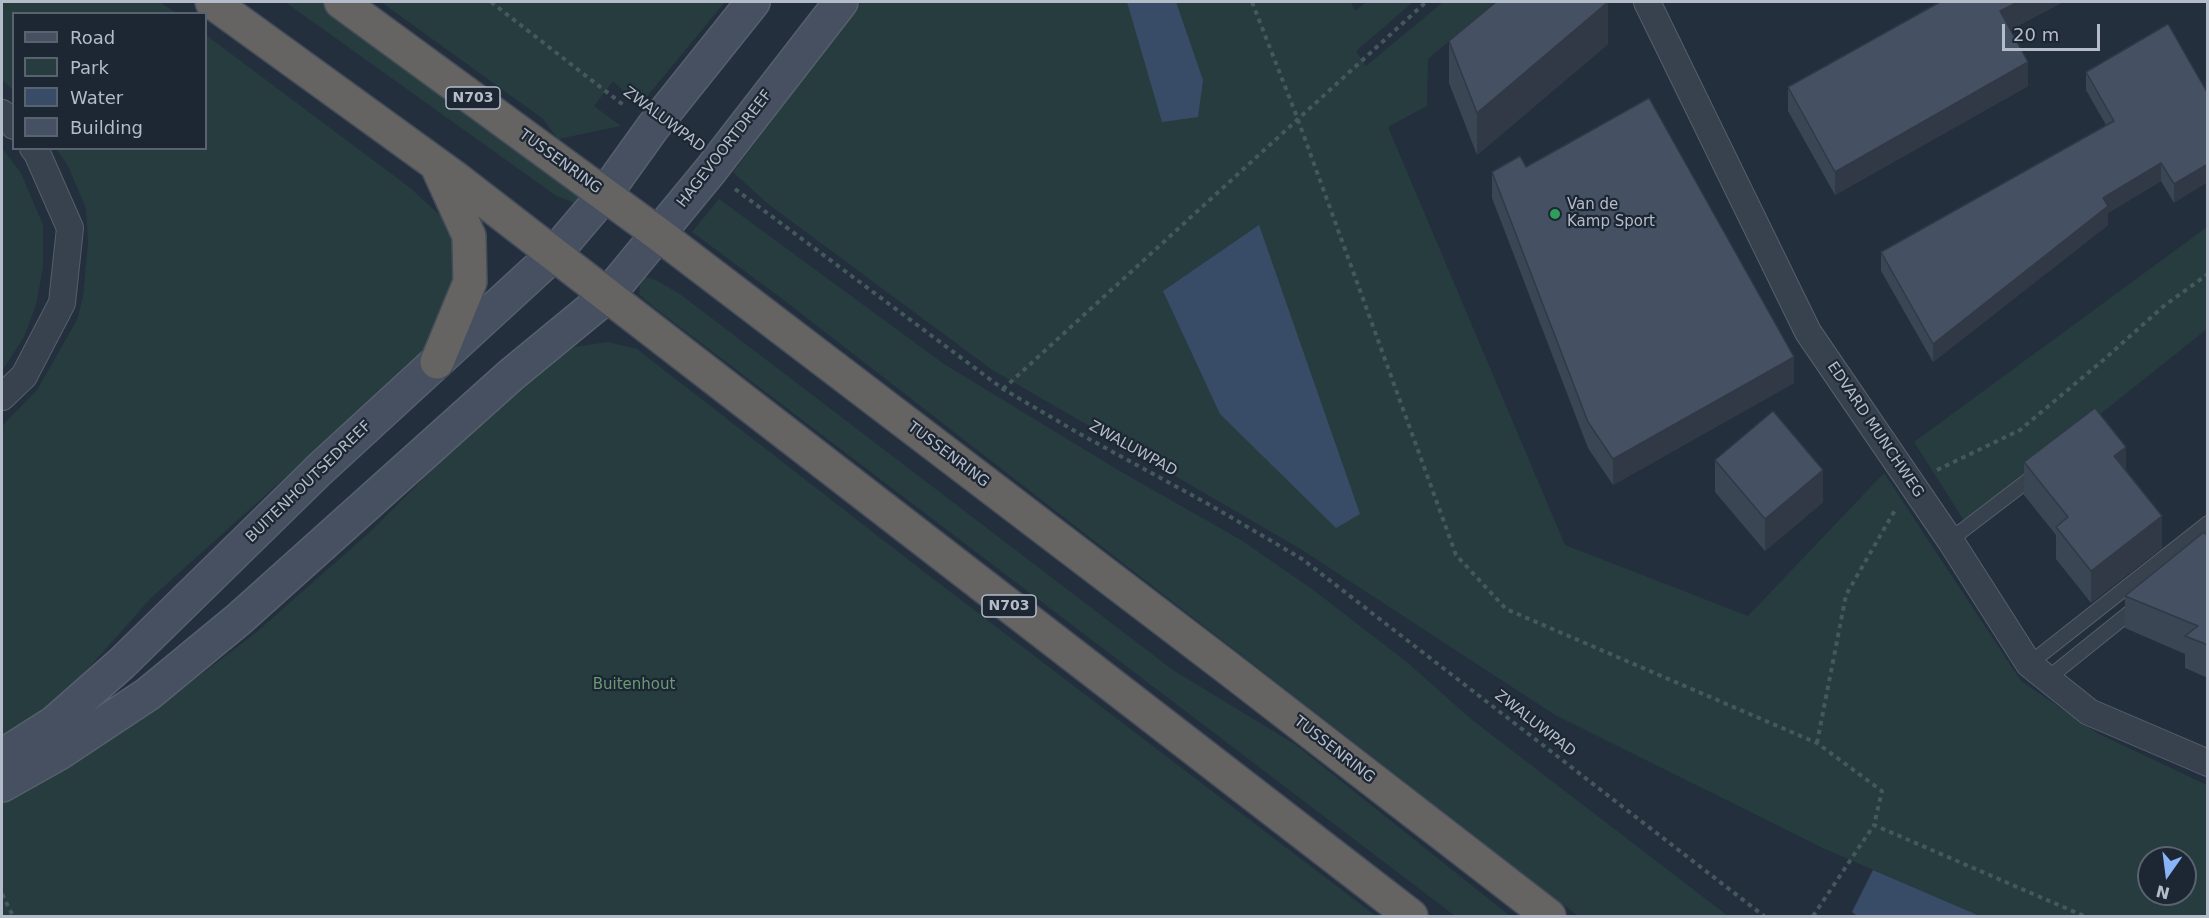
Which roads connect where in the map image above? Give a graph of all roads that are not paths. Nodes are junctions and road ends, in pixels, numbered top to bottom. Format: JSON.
{"nodes":[{"id":1,"x":212,"y":2,"type":"edge"},
{"id":2,"x":341,"y":2,"type":"edge"},
{"id":3,"x":753,"y":2,"type":"edge"},
{"id":4,"x":841,"y":2,"type":"edge"},
{"id":5,"x":1647,"y":2,"type":"edge"},
{"id":6,"x":35,"y":150,"type":"edge"},
{"id":7,"x":436,"y":164,"type":"junction"},
{"id":8,"x":605,"y":194,"type":"junction"},
{"id":9,"x":657,"y":233,"type":"junction"},
{"id":10,"x":554,"y":254,"type":"junction"},
{"id":11,"x":607,"y":296,"type":"junction"},
{"id":12,"x":437,"y":362,"type":"junction"},
{"id":13,"x":2,"y":397,"type":"edge"},
{"id":14,"x":2052,"y":462,"type":"edge"},
{"id":15,"x":2208,"y":523,"type":"edge"},
{"id":16,"x":1950,"y":540,"type":"junction"},
{"id":17,"x":2145,"y":600,"type":"edge"},
{"id":18,"x":2038,"y":671,"type":"junction"},
{"id":19,"x":2,"y":756,"type":"edge"},
{"id":20,"x":2205,"y":758,"type":"edge"},
{"id":21,"x":2,"y":785,"type":"edge"},
{"id":22,"x":1411,"y":916,"type":"edge"},
{"id":23,"x":1549,"y":916,"type":"edge"}],
"edges":[{"from":1,"to":7,"type":"highway","number":"N703"},
{"from":2,"to":8,"type":"highway","name":"TUSSENRING","number":"N703"},
{"from":3,"to":8,"type":"main road"},
{"from":4,"to":9,"type":"main road","name":"HAGEVOORTDREEF"},
{"from":5,"to":16,"type":"street","name":"EDVARD MUNCHWEG"},
{"from":6,"to":13,"type":"street"},
{"from":7,"to":10,"type":"highway","number":"N703"},
{"from":7,"to":12,"type":"highway"},
{"from":8,"to":9,"type":"highway","name":"TUSSENRING","number":"N703"},
{"from":8,"to":10,"type":"main road","name":"BUITENHOUTSEDREEF"},
{"from":9,"to":11,"type":"main road","name":"HAGEVOORTDREEF"},
{"from":9,"to":23,"type":"highway","name":"TUSSENRING","number":"N703"},
{"from":10,"to":11,"type":"highway","number":"N703"},
{"from":10,"to":12,"type":"main road","name":"BUITENHOUTSEDREEF"},
{"from":11,"to":21,"type":"main road"},
{"from":11,"to":22,"type":"highway","number":"N703"},
{"from":12,"to":19,"type":"main road","name":"BUITENHOUTSEDREEF"},
{"from":14,"to":16,"type":"lane"},
{"from":15,"to":18,"type":"lane"},
{"from":16,"to":18,"type":"street","name":"EDVARD MUNCHWEG"},
{"from":17,"to":18,"type":"lane"},
{"from":18,"to":20,"type":"street","name":"EDVARD MUNCHWEG"}]}
